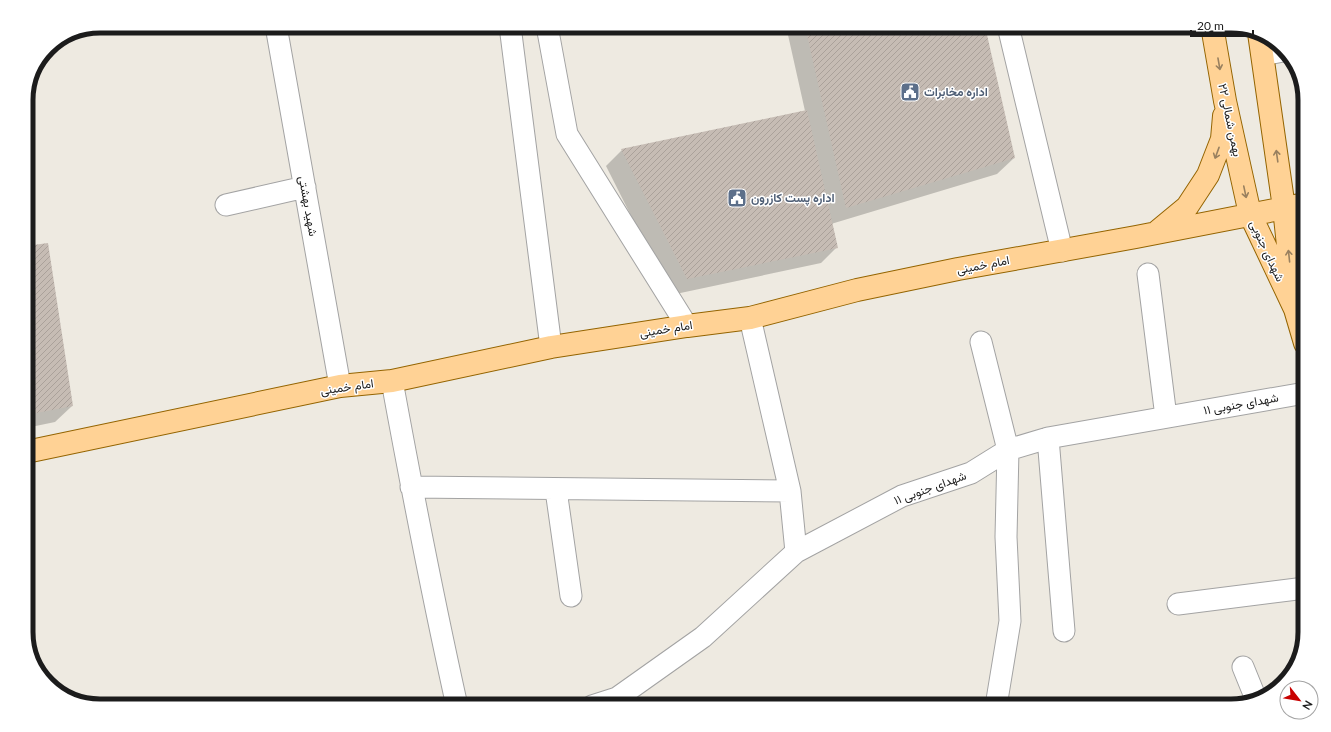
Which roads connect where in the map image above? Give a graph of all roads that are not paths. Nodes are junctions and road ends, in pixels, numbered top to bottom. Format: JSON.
{"nodes":[{"id":1,"x":277,"y":33,"type":"edge"},
{"id":2,"x":511,"y":33,"type":"edge"},
{"id":3,"x":548,"y":33,"type":"edge"},
{"id":4,"x":1010,"y":33,"type":"edge"},
{"id":5,"x":1213,"y":33,"type":"edge"},
{"id":6,"x":1265,"y":42,"type":"edge"},
{"id":7,"x":1273,"y":53,"type":"edge"},
{"id":8,"x":1226,"y":101,"type":"junction"},
{"id":9,"x":305,"y":188,"type":"junction"},
{"id":10,"x":226,"y":205,"type":"dead end"},
{"id":11,"x":1298,"y":205,"type":"edge"},
{"id":12,"x":1284,"y":208,"type":"junction"},
{"id":13,"x":1250,"y":214,"type":"junction"},
{"id":14,"x":1157,"y":232,"type":"junction"},
{"id":15,"x":1062,"y":251,"type":"junction"},
{"id":16,"x":1148,"y":274,"type":"dead end"},
{"id":17,"x":1295,"y":309,"type":"junction"},
{"id":18,"x":750,"y":318,"type":"junction"},
{"id":19,"x":1298,"y":319,"type":"edge"},
{"id":20,"x":687,"y":326,"type":"junction"},
{"id":21,"x":980,"y":342,"type":"dead end"},
{"id":22,"x":551,"y":347,"type":"junction"},
{"id":23,"x":392,"y":381,"type":"junction"},
{"id":24,"x":340,"y":386,"type":"junction"},
{"id":25,"x":1298,"y":395,"type":"edge"},
{"id":26,"x":1166,"y":417,"type":"junction"},
{"id":27,"x":1048,"y":438,"type":"junction"},
{"id":28,"x":1008,"y":450,"type":"junction"},
{"id":29,"x":33,"y":451,"type":"edge"},
{"id":30,"x":411,"y":487,"type":"junction"},
{"id":31,"x":556,"y":490,"type":"junction"},
{"id":32,"x":790,"y":491,"type":"junction"},
{"id":33,"x":796,"y":552,"type":"junction"},
{"id":34,"x":1298,"y":589,"type":"edge"},
{"id":35,"x":571,"y":596,"type":"dead end"},
{"id":36,"x":1178,"y":604,"type":"dead end"},
{"id":37,"x":1064,"y":631,"type":"dead end"},
{"id":38,"x":1243,"y":668,"type":"dead end"},
{"id":39,"x":1254,"y":695,"type":"edge"},
{"id":40,"x":455,"y":699,"type":"edge"},
{"id":41,"x":621,"y":699,"type":"edge"},
{"id":42,"x":997,"y":699,"type":"edge"}],
"edges":[{"from":1,"to":9,"type":"street","name":"شهید بهشتی"},
{"from":2,"to":22,"type":"street"},
{"from":3,"to":20,"type":"street"},
{"from":4,"to":15,"type":"street"},
{"from":5,"to":8,"type":"main road","name":"۲۲ بهمن شمالی","one_way":true},
{"from":6,"to":7,"type":"main road"},
{"from":12,"to":7,"type":"main road","one_way":true},
{"from":8,"to":13,"type":"main road","name":"۲۲ بهمن شمالی","one_way":true},
{"from":8,"to":14,"type":"main road","one_way":true},
{"from":9,"to":10,"type":"street"},
{"from":9,"to":24,"type":"street","name":"شهید بهشتی"},
{"from":11,"to":12,"type":"main road","name":"امام خمینی"},
{"from":12,"to":13,"type":"main road","name":"امام خمینی"},
{"from":17,"to":12,"type":"main road","name":"شهدای جنوبی","one_way":true},
{"from":13,"to":14,"type":"main road","name":"امام خمینی"},
{"from":13,"to":17,"type":"main road","name":"شهدای جنوبی"},
{"from":14,"to":15,"type":"main road","name":"امام خمینی"},
{"from":15,"to":18,"type":"main road","name":"امام خمینی"},
{"from":16,"to":26,"type":"street"},
{"from":17,"to":19,"type":"main road","name":"شهدای جنوبی"},
{"from":18,"to":20,"type":"main road","name":"امام خمینی"},
{"from":18,"to":32,"type":"street"},
{"from":20,"to":22,"type":"main road","name":"امام خمینی"},
{"from":21,"to":28,"type":"street"},
{"from":22,"to":23,"type":"main road","name":"امام خمینی"},
{"from":23,"to":24,"type":"main road","name":"امام خمینی"},
{"from":23,"to":30,"type":"street"},
{"from":24,"to":29,"type":"main road","name":"امام خمینی"},
{"from":25,"to":26,"type":"street","name":"۱۱ شهدای جنوبی"},
{"from":26,"to":27,"type":"street","name":"۱۱ شهدای جنوبی"},
{"from":27,"to":28,"type":"street","name":"۱۱ شهدای جنوبی"},
{"from":27,"to":37,"type":"street"},
{"from":28,"to":33,"type":"street","name":"۱۱ شهدای جنوبی"},
{"from":28,"to":42,"type":"street"},
{"from":30,"to":31,"type":"street"},
{"from":30,"to":40,"type":"street"},
{"from":31,"to":32,"type":"street"},
{"from":31,"to":35,"type":"street"},
{"from":32,"to":33,"type":"street"},
{"from":33,"to":41,"type":"street","name":"۱۱ شهدای جنوبی"},
{"from":34,"to":36,"type":"street"},
{"from":38,"to":39,"type":"street"}]}
